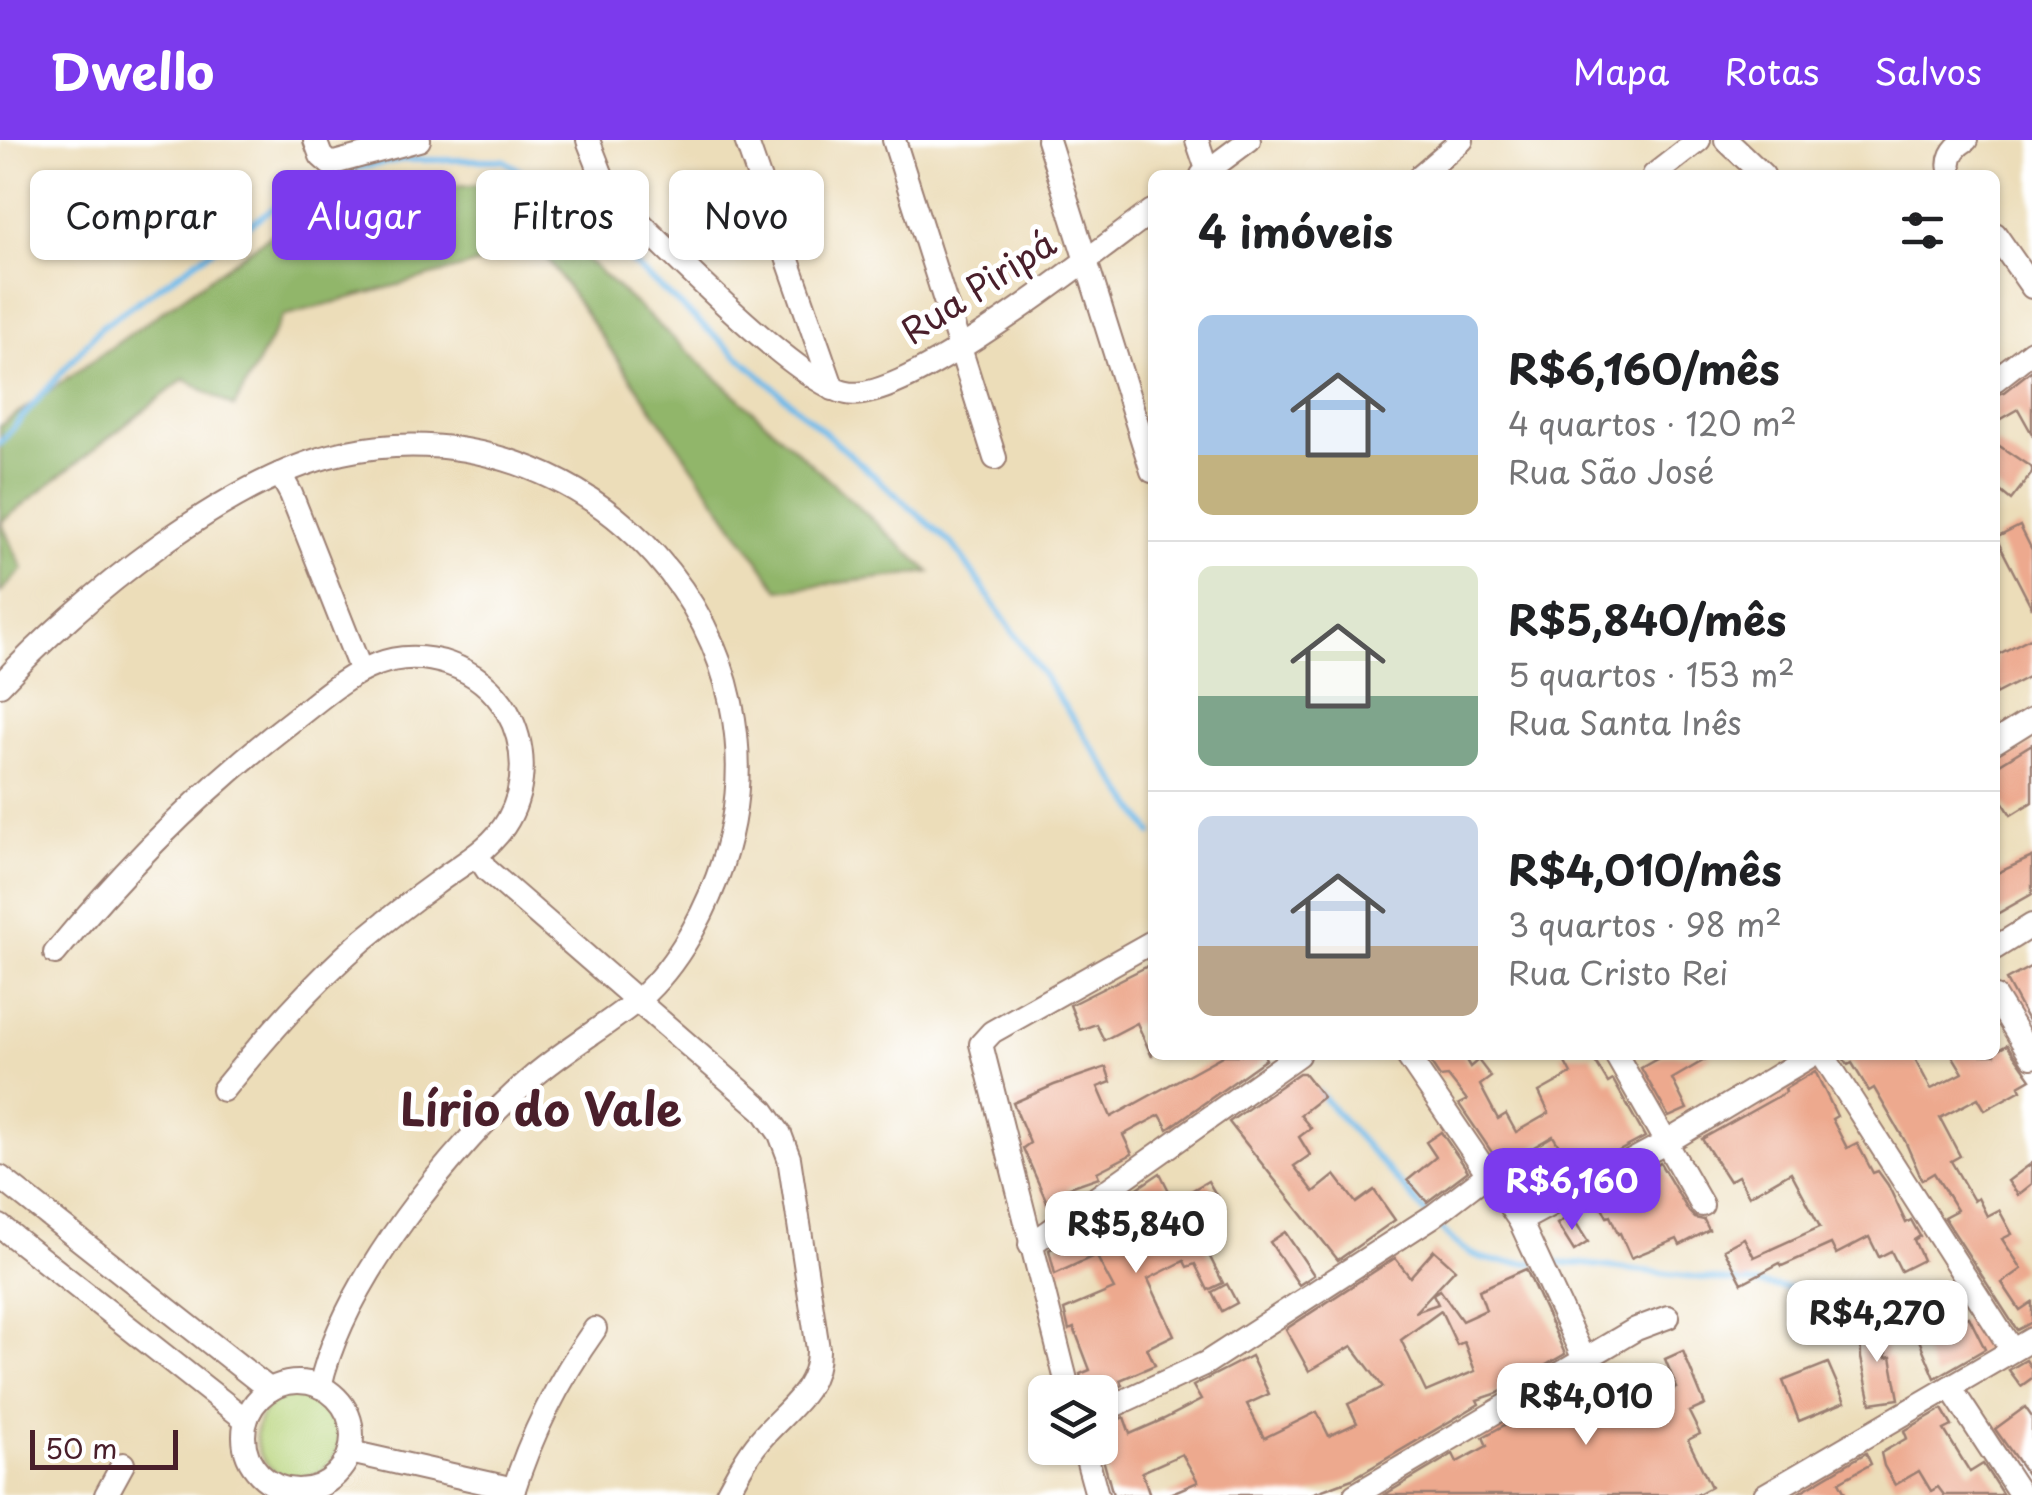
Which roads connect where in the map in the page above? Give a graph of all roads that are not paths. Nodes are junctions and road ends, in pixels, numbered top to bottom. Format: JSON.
{"nodes":[{"id":1,"x":315,"y":140,"type":"edge"},
{"id":2,"x":419,"y":140,"type":"edge"},
{"id":3,"x":588,"y":140,"type":"edge"},
{"id":4,"x":746,"y":140,"type":"edge"},
{"id":5,"x":894,"y":140,"type":"edge"},
{"id":6,"x":1048,"y":140,"type":"edge"},
{"id":7,"x":1198,"y":140,"type":"edge"},
{"id":8,"x":1249,"y":140,"type":"edge"},
{"id":9,"x":1462,"y":140,"type":"edge"},
{"id":10,"x":1700,"y":140,"type":"edge"},
{"id":11,"x":1726,"y":140,"type":"edge"},
{"id":12,"x":1966,"y":140,"type":"edge"},
{"id":13,"x":1205,"y":170,"type":"edge"},
{"id":14,"x":1211,"y":170,"type":"edge"},
{"id":15,"x":1428,"y":170,"type":"edge"},
{"id":16,"x":1661,"y":170,"type":"edge"},
{"id":17,"x":1758,"y":170,"type":"edge"},
{"id":18,"x":1950,"y":170,"type":"edge"},
{"id":19,"x":1148,"y":214,"type":"edge"},
{"id":20,"x":2000,"y":241,"type":"edge"},
{"id":21,"x":1087,"y":259,"type":"junction"},
{"id":22,"x":2032,"y":286,"type":"edge"},
{"id":23,"x":960,"y":350,"type":"junction"},
{"id":24,"x":2032,"y":351,"type":"edge"},
{"id":25,"x":2000,"y":376,"type":"edge"},
{"id":26,"x":833,"y":388,"type":"junction"},
{"id":27,"x":995,"y":458,"type":"dead end"},
{"id":28,"x":1148,"y":459,"type":"edge"},
{"id":29,"x":280,"y":474,"type":"junction"},
{"id":30,"x":361,"y":671,"type":"junction"},
{"id":31,"x":0,"y":685,"type":"edge"},
{"id":32,"x":2032,"y":719,"type":"edge"},
{"id":33,"x":2000,"y":739,"type":"edge"},
{"id":34,"x":477,"y":855,"type":"junction"},
{"id":35,"x":2032,"y":925,"type":"edge"},
{"id":36,"x":1148,"y":944,"type":"edge"},
{"id":37,"x":2000,"y":945,"type":"edge"},
{"id":38,"x":55,"y":953,"type":"dead end"},
{"id":39,"x":636,"y":1002,"type":"junction"},
{"id":40,"x":2000,"y":1004,"type":"edge"},
{"id":41,"x":2032,"y":1057,"type":"edge"},
{"id":42,"x":1291,"y":1060,"type":"edge"},
{"id":43,"x":1410,"y":1060,"type":"edge"},
{"id":44,"x":1619,"y":1060,"type":"edge"},
{"id":45,"x":1804,"y":1060,"type":"edge"},
{"id":46,"x":1826,"y":1060,"type":"edge"},
{"id":47,"x":224,"y":1090,"type":"dead end"},
{"id":48,"x":1667,"y":1142,"type":"junction"},
{"id":49,"x":1488,"y":1174,"type":"junction"},
{"id":50,"x":0,"y":1177,"type":"edge"},
{"id":51,"x":1702,"y":1205,"type":"dead end"},
{"id":52,"x":1520,"y":1221,"type":"junction"},
{"id":53,"x":0,"y":1226,"type":"edge"},
{"id":54,"x":1030,"y":1245,"type":"junction"},
{"id":55,"x":1668,"y":1317,"type":"dead end"},
{"id":56,"x":596,"y":1329,"type":"dead end"},
{"id":57,"x":2022,"y":1344,"type":"edge"},
{"id":58,"x":1584,"y":1361,"type":"junction"},
{"id":59,"x":1064,"y":1375,"type":"edge"},
{"id":60,"x":320,"y":1386,"type":"junction"},
{"id":61,"x":1950,"y":1387,"type":"junction"},
{"id":62,"x":270,"y":1390,"type":"junction"},
{"id":63,"x":1118,"y":1404,"type":"edge"},
{"id":64,"x":246,"y":1420,"type":"junction"},
{"id":65,"x":350,"y":1452,"type":"junction"},
{"id":66,"x":123,"y":1464,"type":"dead end"},
{"id":67,"x":1089,"y":1465,"type":"edge"},
{"id":68,"x":263,"y":1487,"type":"edge"},
{"id":69,"x":301,"y":1492,"type":"edge"},
{"id":70,"x":514,"y":1492,"type":"edge"},
{"id":71,"x":106,"y":1495,"type":"edge"},
{"id":72,"x":726,"y":1495,"type":"edge"},
{"id":73,"x":1098,"y":1495,"type":"edge"},
{"id":74,"x":1355,"y":1495,"type":"edge"},
{"id":75,"x":1765,"y":1495,"type":"edge"},
{"id":76,"x":2021,"y":1495,"type":"edge"}],
"edges":[{"from":1,"to":2,"type":"street"},
{"from":3,"to":26,"type":"street"},
{"from":4,"to":26,"type":"street"},
{"from":5,"to":23,"type":"street"},
{"from":6,"to":21,"type":"street"},
{"from":7,"to":13,"type":"street"},
{"from":8,"to":14,"type":"street"},
{"from":9,"to":15,"type":"street"},
{"from":10,"to":16,"type":"street"},
{"from":11,"to":17,"type":"street"},
{"from":12,"to":18,"type":"street"},
{"from":19,"to":21,"type":"street","name":"Rua Piripá"},
{"from":20,"to":22,"type":"street"},
{"from":21,"to":23,"type":"street","name":"Rua Piripá"},
{"from":21,"to":28,"type":"street"},
{"from":23,"to":26,"type":"street","name":"Rua Piripá"},
{"from":23,"to":27,"type":"street"},
{"from":24,"to":25,"type":"street"},
{"from":29,"to":30,"type":"street"},
{"from":29,"to":31,"type":"street"},
{"from":29,"to":39,"type":"street"},
{"from":30,"to":34,"type":"street"},
{"from":30,"to":38,"type":"street"},
{"from":32,"to":33,"type":"street"},
{"from":34,"to":39,"type":"street"},
{"from":34,"to":47,"type":"street"},
{"from":35,"to":37,"type":"street"},
{"from":36,"to":54,"type":"street"},
{"from":39,"to":60,"type":"street"},
{"from":39,"to":72,"type":"street"},
{"from":40,"to":41,"type":"street"},
{"from":42,"to":54,"type":"street"},
{"from":43,"to":49,"type":"street"},
{"from":44,"to":48,"type":"street"},
{"from":45,"to":48,"type":"street"},
{"from":46,"to":57,"type":"street"},
{"from":48,"to":51,"type":"street"},
{"from":48,"to":52,"type":"street"},
{"from":49,"to":52,"type":"street"},
{"from":49,"to":63,"type":"street"},
{"from":50,"to":62,"type":"street"},
{"from":52,"to":58,"type":"street"},
{"from":53,"to":64,"type":"street"},
{"from":54,"to":59,"type":"street"},
{"from":55,"to":58,"type":"street"},
{"from":56,"to":70,"type":"street"},
{"from":57,"to":61,"type":"street"},
{"from":58,"to":74,"type":"street"},
{"from":60,"to":62,"type":"street"},
{"from":60,"to":65,"type":"street"},
{"from":61,"to":75,"type":"street"},
{"from":61,"to":76,"type":"street"},
{"from":62,"to":64,"type":"street"},
{"from":64,"to":68,"type":"street"},
{"from":65,"to":69,"type":"street"},
{"from":65,"to":70,"type":"street"},
{"from":66,"to":71,"type":"street"},
{"from":67,"to":73,"type":"street"},
{"from":68,"to":69,"type":"street"}]}
